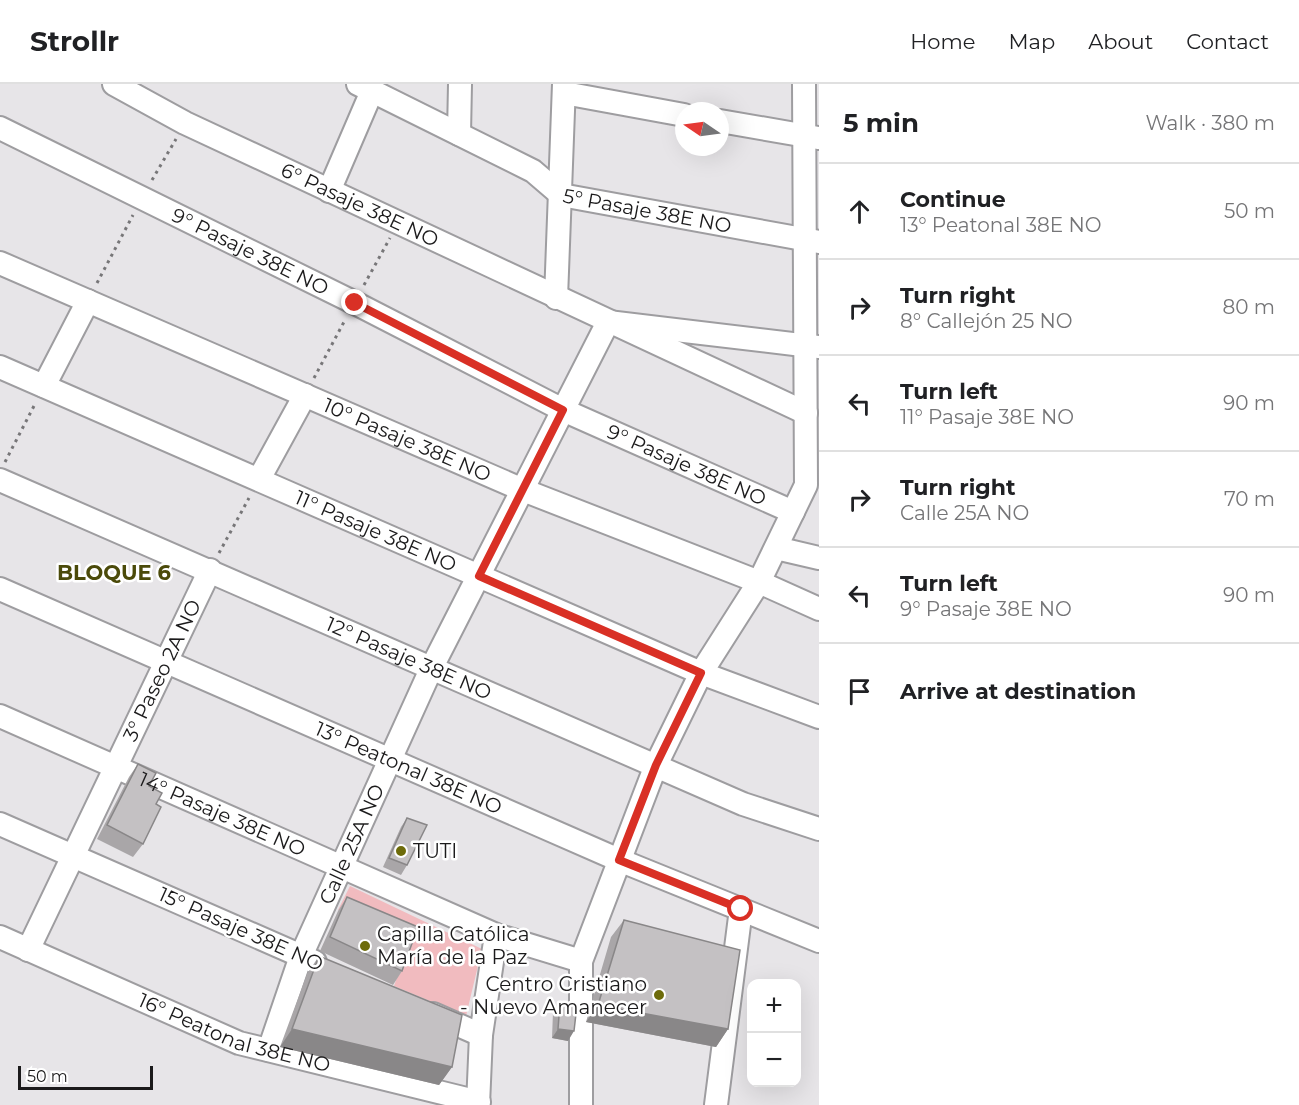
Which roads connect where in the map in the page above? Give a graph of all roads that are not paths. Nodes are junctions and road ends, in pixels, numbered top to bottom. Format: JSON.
{"nodes":[{"id":1,"x":116,"y":84,"type":"edge"},
{"id":2,"x":460,"y":84,"type":"edge"},
{"id":3,"x":804,"y":84,"type":"edge"},
{"id":4,"x":365,"y":87,"type":"edge"},
{"id":5,"x":564,"y":89,"type":"edge"},
{"id":6,"x":675,"y":113,"type":"edge"},
{"id":7,"x":729,"y":123,"type":"edge"},
{"id":8,"x":0,"y":128,"type":"edge"},
{"id":9,"x":459,"y":134,"type":"junction"},
{"id":10,"x":811,"y":137,"type":"edge"},
{"id":11,"x":329,"y":191,"type":"junction"},
{"id":12,"x":561,"y":195,"type":"junction"},
{"id":13,"x":812,"y":240,"type":"edge"},
{"id":14,"x":0,"y":262,"type":"edge"},
{"id":15,"x":556,"y":298,"type":"junction"},
{"id":16,"x":88,"y":301,"type":"junction"},
{"id":17,"x":608,"y":322,"type":"junction"},
{"id":18,"x":813,"y":346,"type":"edge"},
{"id":19,"x":0,"y":367,"type":"edge"},
{"id":20,"x":44,"y":386,"type":"junction"},
{"id":21,"x":305,"y":395,"type":"junction"},
{"id":22,"x":563,"y":410,"type":"junction"},
{"id":23,"x":806,"y":413,"type":"junction"},
{"id":24,"x":813,"y":459,"type":"edge"},
{"id":25,"x":259,"y":479,"type":"junction"},
{"id":26,"x":0,"y":480,"type":"edge"},
{"id":27,"x":523,"y":490,"type":"junction"},
{"id":28,"x":793,"y":512,"type":"junction"},
{"id":29,"x":776,"y":548,"type":"junction"},
{"id":30,"x":819,"y":558,"type":"edge"},
{"id":31,"x":210,"y":570,"type":"junction"},
{"id":32,"x":479,"y":576,"type":"junction"},
{"id":33,"x":759,"y":582,"type":"junction"},
{"id":34,"x":0,"y":589,"type":"edge"},
{"id":35,"x":819,"y":609,"type":"edge"},
{"id":36,"x":166,"y":662,"type":"junction"},
{"id":37,"x":432,"y":667,"type":"junction"},
{"id":38,"x":701,"y":673,"type":"junction"},
{"id":39,"x":0,"y":716,"type":"edge"},
{"id":40,"x":819,"y":717,"type":"edge"},
{"id":41,"x":390,"y":760,"type":"junction"},
{"id":42,"x":656,"y":765,"type":"junction"},
{"id":43,"x":116,"y":767,"type":"junction"},
{"id":44,"x":0,"y":824,"type":"edge"},
{"id":45,"x":819,"y":829,"type":"edge"},
{"id":46,"x":73,"y":856,"type":"junction"},
{"id":47,"x":619,"y":860,"type":"junction"},
{"id":48,"x":341,"y":868,"type":"junction"},
{"id":49,"x":741,"y":909,"type":"junction"},
{"id":50,"x":496,"y":935,"type":"junction"},
{"id":51,"x":0,"y":937,"type":"edge"},
{"id":52,"x":819,"y":941,"type":"edge"},
{"id":53,"x":27,"y":950,"type":"junction"},
{"id":54,"x":301,"y":956,"type":"junction"},
{"id":55,"x":581,"y":961,"type":"junction"},
{"id":56,"x":333,"y":970,"type":"edge"},
{"id":57,"x":418,"y":1007,"type":"edge"},
{"id":58,"x":481,"y":1035,"type":"junction"},
{"id":59,"x":269,"y":1050,"type":"junction"},
{"id":60,"x":478,"y":1104,"type":"edge"},
{"id":61,"x":581,"y":1105,"type":"edge"},
{"id":62,"x":716,"y":1105,"type":"edge"}],
"edges":[{"from":1,"to":11,"type":"street","name":"6° Pasaje 38E NO"},
{"from":2,"to":9,"type":"street"},
{"from":3,"to":10,"type":"street"},
{"from":4,"to":9,"type":"street","name":"5° Pasaje 38E NO"},
{"from":4,"to":11,"type":"street"},
{"from":5,"to":6,"type":"street"},
{"from":5,"to":12,"type":"street"},
{"from":7,"to":10,"type":"street"},
{"from":8,"to":22,"type":"street","name":"9° Pasaje 38E NO"},
{"from":9,"to":12,"type":"street","name":"5° Pasaje 38E NO"},
{"from":10,"to":13,"type":"street"},
{"from":11,"to":15,"type":"street","name":"6° Pasaje 38E NO"},
{"from":12,"to":13,"type":"street","name":"5° Pasaje 38E NO"},
{"from":12,"to":15,"type":"street"},
{"from":13,"to":18,"type":"street"},
{"from":14,"to":16,"type":"street","name":"10° Pasaje 38E NO"},
{"from":15,"to":17,"type":"street","name":"6° Pasaje 38E NO"},
{"from":16,"to":20,"type":"street"},
{"from":16,"to":21,"type":"street","name":"10° Pasaje 38E NO"},
{"from":17,"to":18,"type":"street","name":"6° Pasaje 38E NO"},
{"from":17,"to":22,"type":"street","name":"Calle 25A NO"},
{"from":17,"to":23,"type":"street","name":"6° Pasaje 38E NO"},
{"from":18,"to":23,"type":"street"},
{"from":19,"to":20,"type":"street","name":"11° Pasaje 38E NO"},
{"from":20,"to":25,"type":"street","name":"11° Pasaje 38E NO"},
{"from":21,"to":25,"type":"street"},
{"from":21,"to":27,"type":"street","name":"10° Pasaje 38E NO"},
{"from":22,"to":27,"type":"street","name":"Calle 25A NO"},
{"from":22,"to":28,"type":"street","name":"9° Pasaje 38E NO"},
{"from":23,"to":24,"type":"street"},
{"from":24,"to":28,"type":"street"},
{"from":25,"to":32,"type":"street","name":"11° Pasaje 38E NO"},
{"from":26,"to":31,"type":"street","name":"12° Pasaje 38E NO"},
{"from":27,"to":32,"type":"street","name":"Calle 25A NO"},
{"from":27,"to":33,"type":"street","name":"10° Pasaje 38E NO"},
{"from":28,"to":29,"type":"street"},
{"from":29,"to":30,"type":"street"},
{"from":29,"to":33,"type":"street"},
{"from":31,"to":36,"type":"street","name":"3° Paseo 2A NO"},
{"from":31,"to":37,"type":"street","name":"12° Pasaje 38E NO"},
{"from":32,"to":37,"type":"street","name":"Calle 25A NO"},
{"from":32,"to":38,"type":"street","name":"11° Pasaje 38E NO"},
{"from":33,"to":35,"type":"street","name":"10° Pasaje 38E NO"},
{"from":33,"to":38,"type":"street"},
{"from":34,"to":36,"type":"street","name":"13° Peatonal 38E NO"},
{"from":36,"to":41,"type":"street","name":"13° Peatonal 38E NO"},
{"from":36,"to":43,"type":"street","name":"3° Paseo 2A NO"},
{"from":37,"to":41,"type":"street","name":"Calle 25A NO"},
{"from":37,"to":42,"type":"street","name":"12° Pasaje 38E NO"},
{"from":38,"to":40,"type":"street","name":"11° Pasaje 38E NO"},
{"from":38,"to":42,"type":"street"},
{"from":39,"to":43,"type":"street","name":"14° Pasaje 38E NO"},
{"from":41,"to":47,"type":"street","name":"13° Peatonal 38E NO"},
{"from":41,"to":48,"type":"street","name":"Calle 25A NO"},
{"from":42,"to":45,"type":"street","name":"12° Pasaje 38E NO"},
{"from":42,"to":47,"type":"street"},
{"from":43,"to":46,"type":"street","name":"3° Paseo 2A NO"},
{"from":43,"to":48,"type":"street","name":"14° Pasaje 38E NO"},
{"from":44,"to":46,"type":"street","name":"15° Pasaje 38E NO"},
{"from":46,"to":53,"type":"street","name":"3° Paseo 2A NO"},
{"from":46,"to":54,"type":"street","name":"15° Pasaje 38E NO"},
{"from":47,"to":49,"type":"street","name":"13° Peatonal 38E NO"},
{"from":47,"to":55,"type":"street"},
{"from":48,"to":50,"type":"street","name":"14° Pasaje 38E NO"},
{"from":48,"to":54,"type":"street","name":"Calle 25A NO"},
{"from":49,"to":52,"type":"street","name":"13° Peatonal 38E NO"},
{"from":49,"to":62,"type":"street"},
{"from":50,"to":55,"type":"street","name":"14° Pasaje 38E NO"},
{"from":50,"to":58,"type":"street"},
{"from":51,"to":53,"type":"street","name":"16° Peatonal 38E NO"},
{"from":53,"to":59,"type":"street","name":"16° Peatonal 38E NO"},
{"from":54,"to":56,"type":"street","name":"15° Pasaje 38E NO"},
{"from":54,"to":59,"type":"street","name":"Calle 25A NO"},
{"from":55,"to":61,"type":"street"},
{"from":57,"to":58,"type":"street"},
{"from":58,"to":60,"type":"street"},
{"from":59,"to":60,"type":"street","name":"16° Peatonal 38E NO"}]}
